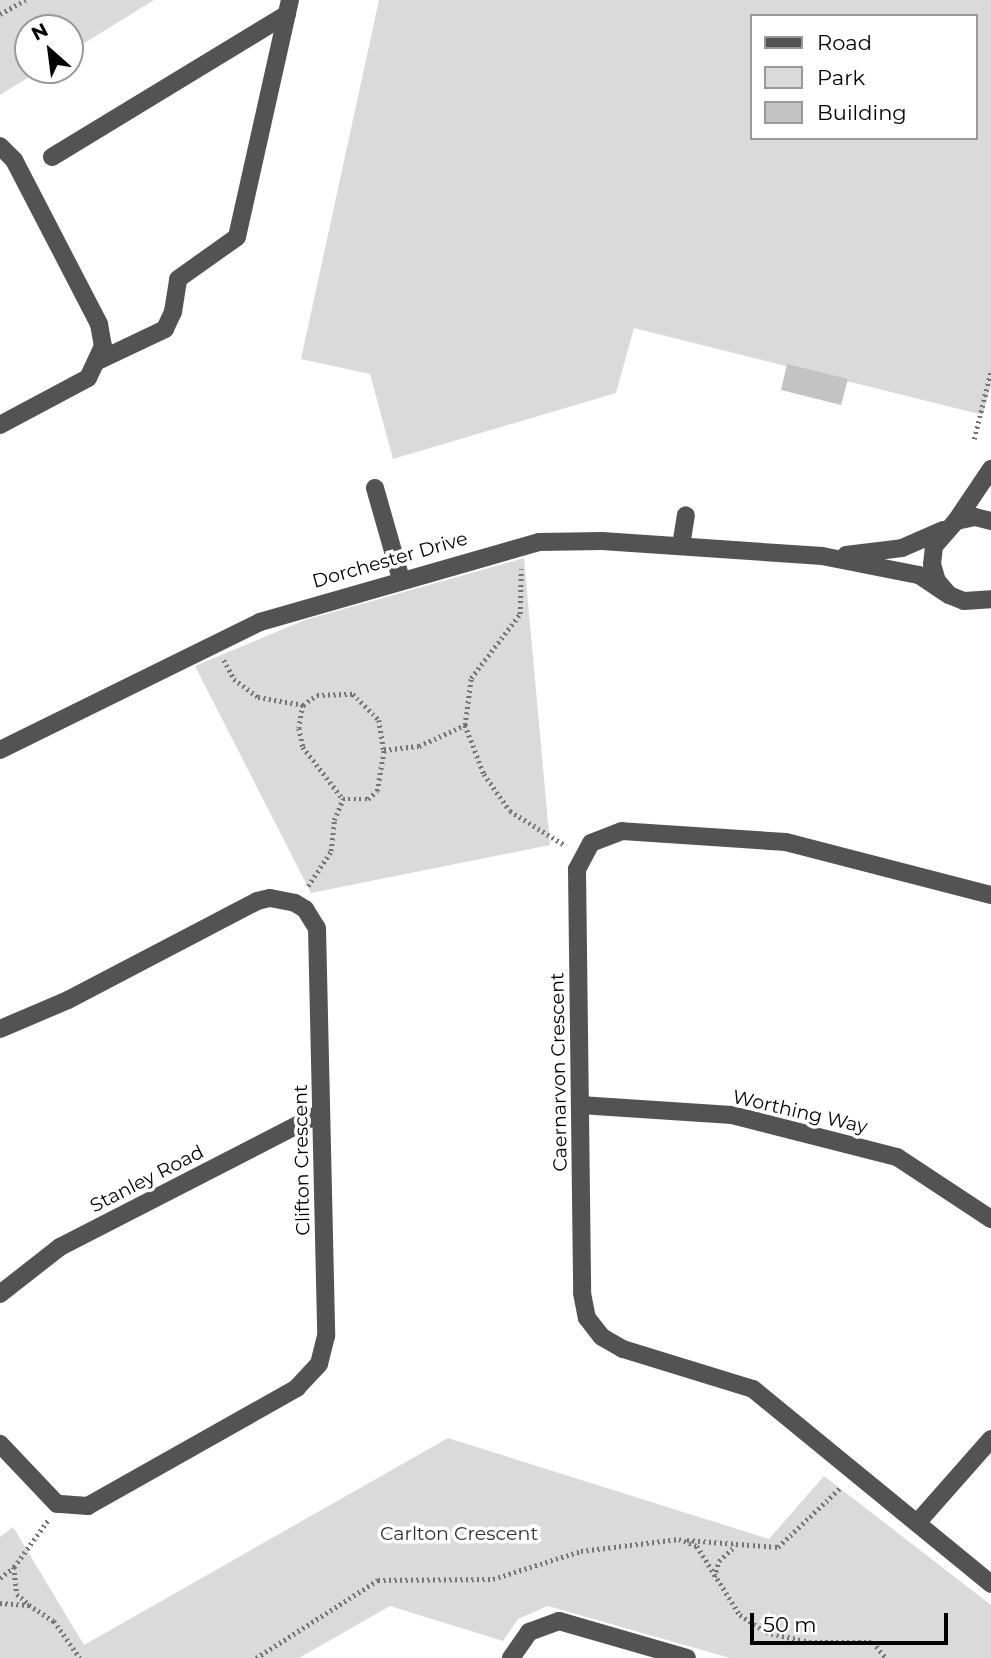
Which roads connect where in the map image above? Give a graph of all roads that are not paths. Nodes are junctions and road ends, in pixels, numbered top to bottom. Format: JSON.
{"nodes":[{"id":1,"x":289,"y":7,"type":"edge"},
{"id":2,"x":0,"y":146,"type":"edge"},
{"id":3,"x":52,"y":157,"type":"dead end"},
{"id":4,"x":100,"y":360,"type":"junction"},
{"id":5,"x":0,"y":425,"type":"edge"},
{"id":6,"x":991,"y":469,"type":"edge"},
{"id":7,"x":375,"y":488,"type":"dead end"},
{"id":8,"x":686,"y":515,"type":"dead end"},
{"id":9,"x":991,"y":521,"type":"edge"},
{"id":10,"x":950,"y":526,"type":"junction"},
{"id":11,"x":681,"y":546,"type":"junction"},
{"id":12,"x":822,"y":556,"type":"junction"},
{"id":13,"x":401,"y":579,"type":"junction"},
{"id":14,"x":949,"y":594,"type":"junction"},
{"id":15,"x":991,"y":599,"type":"edge"},
{"id":16,"x":0,"y":750,"type":"edge"},
{"id":17,"x":991,"y":895,"type":"edge"},
{"id":18,"x":0,"y":1029,"type":"edge"},
{"id":19,"x":580,"y":1105,"type":"junction"},
{"id":20,"x":321,"y":1112,"type":"junction"},
{"id":21,"x":991,"y":1219,"type":"edge"},
{"id":22,"x":0,"y":1294,"type":"edge"},
{"id":23,"x":991,"y":1438,"type":"edge"},
{"id":24,"x":3,"y":1455,"type":"edge"},
{"id":25,"x":917,"y":1523,"type":"junction"},
{"id":26,"x":991,"y":1584,"type":"edge"},
{"id":27,"x":511,"y":1658,"type":"edge"},
{"id":28,"x":687,"y":1658,"type":"edge"}],
"edges":[{"from":1,"to":3,"type":"street"},
{"from":1,"to":4,"type":"street"},
{"from":2,"to":4,"type":"street"},
{"from":4,"to":5,"type":"street"},
{"from":6,"to":10,"type":"street"},
{"from":7,"to":13,"type":"street"},
{"from":8,"to":11,"type":"street"},
{"from":9,"to":10,"type":"street"},
{"from":10,"to":12,"type":"street","name":"Dorchester Drive"},
{"from":10,"to":14,"type":"street"},
{"from":11,"to":12,"type":"street","name":"Dorchester Drive"},
{"from":11,"to":13,"type":"street","name":"Dorchester Drive"},
{"from":12,"to":14,"type":"street","name":"Dorchester Drive"},
{"from":13,"to":16,"type":"street","name":"Dorchester Drive"},
{"from":14,"to":15,"type":"street"},
{"from":17,"to":19,"type":"street","name":"Caernarvon Crescent"},
{"from":18,"to":20,"type":"street","name":"Clifton Crescent"},
{"from":19,"to":21,"type":"street","name":"Worthing Way"},
{"from":19,"to":25,"type":"street","name":"Caernarvon Crescent"},
{"from":20,"to":22,"type":"street","name":"Stanley Road"},
{"from":20,"to":24,"type":"street","name":"Clifton Crescent"},
{"from":23,"to":25,"type":"street"},
{"from":25,"to":26,"type":"street","name":"Caernarvon Crescent"},
{"from":27,"to":28,"type":"street"}]}
